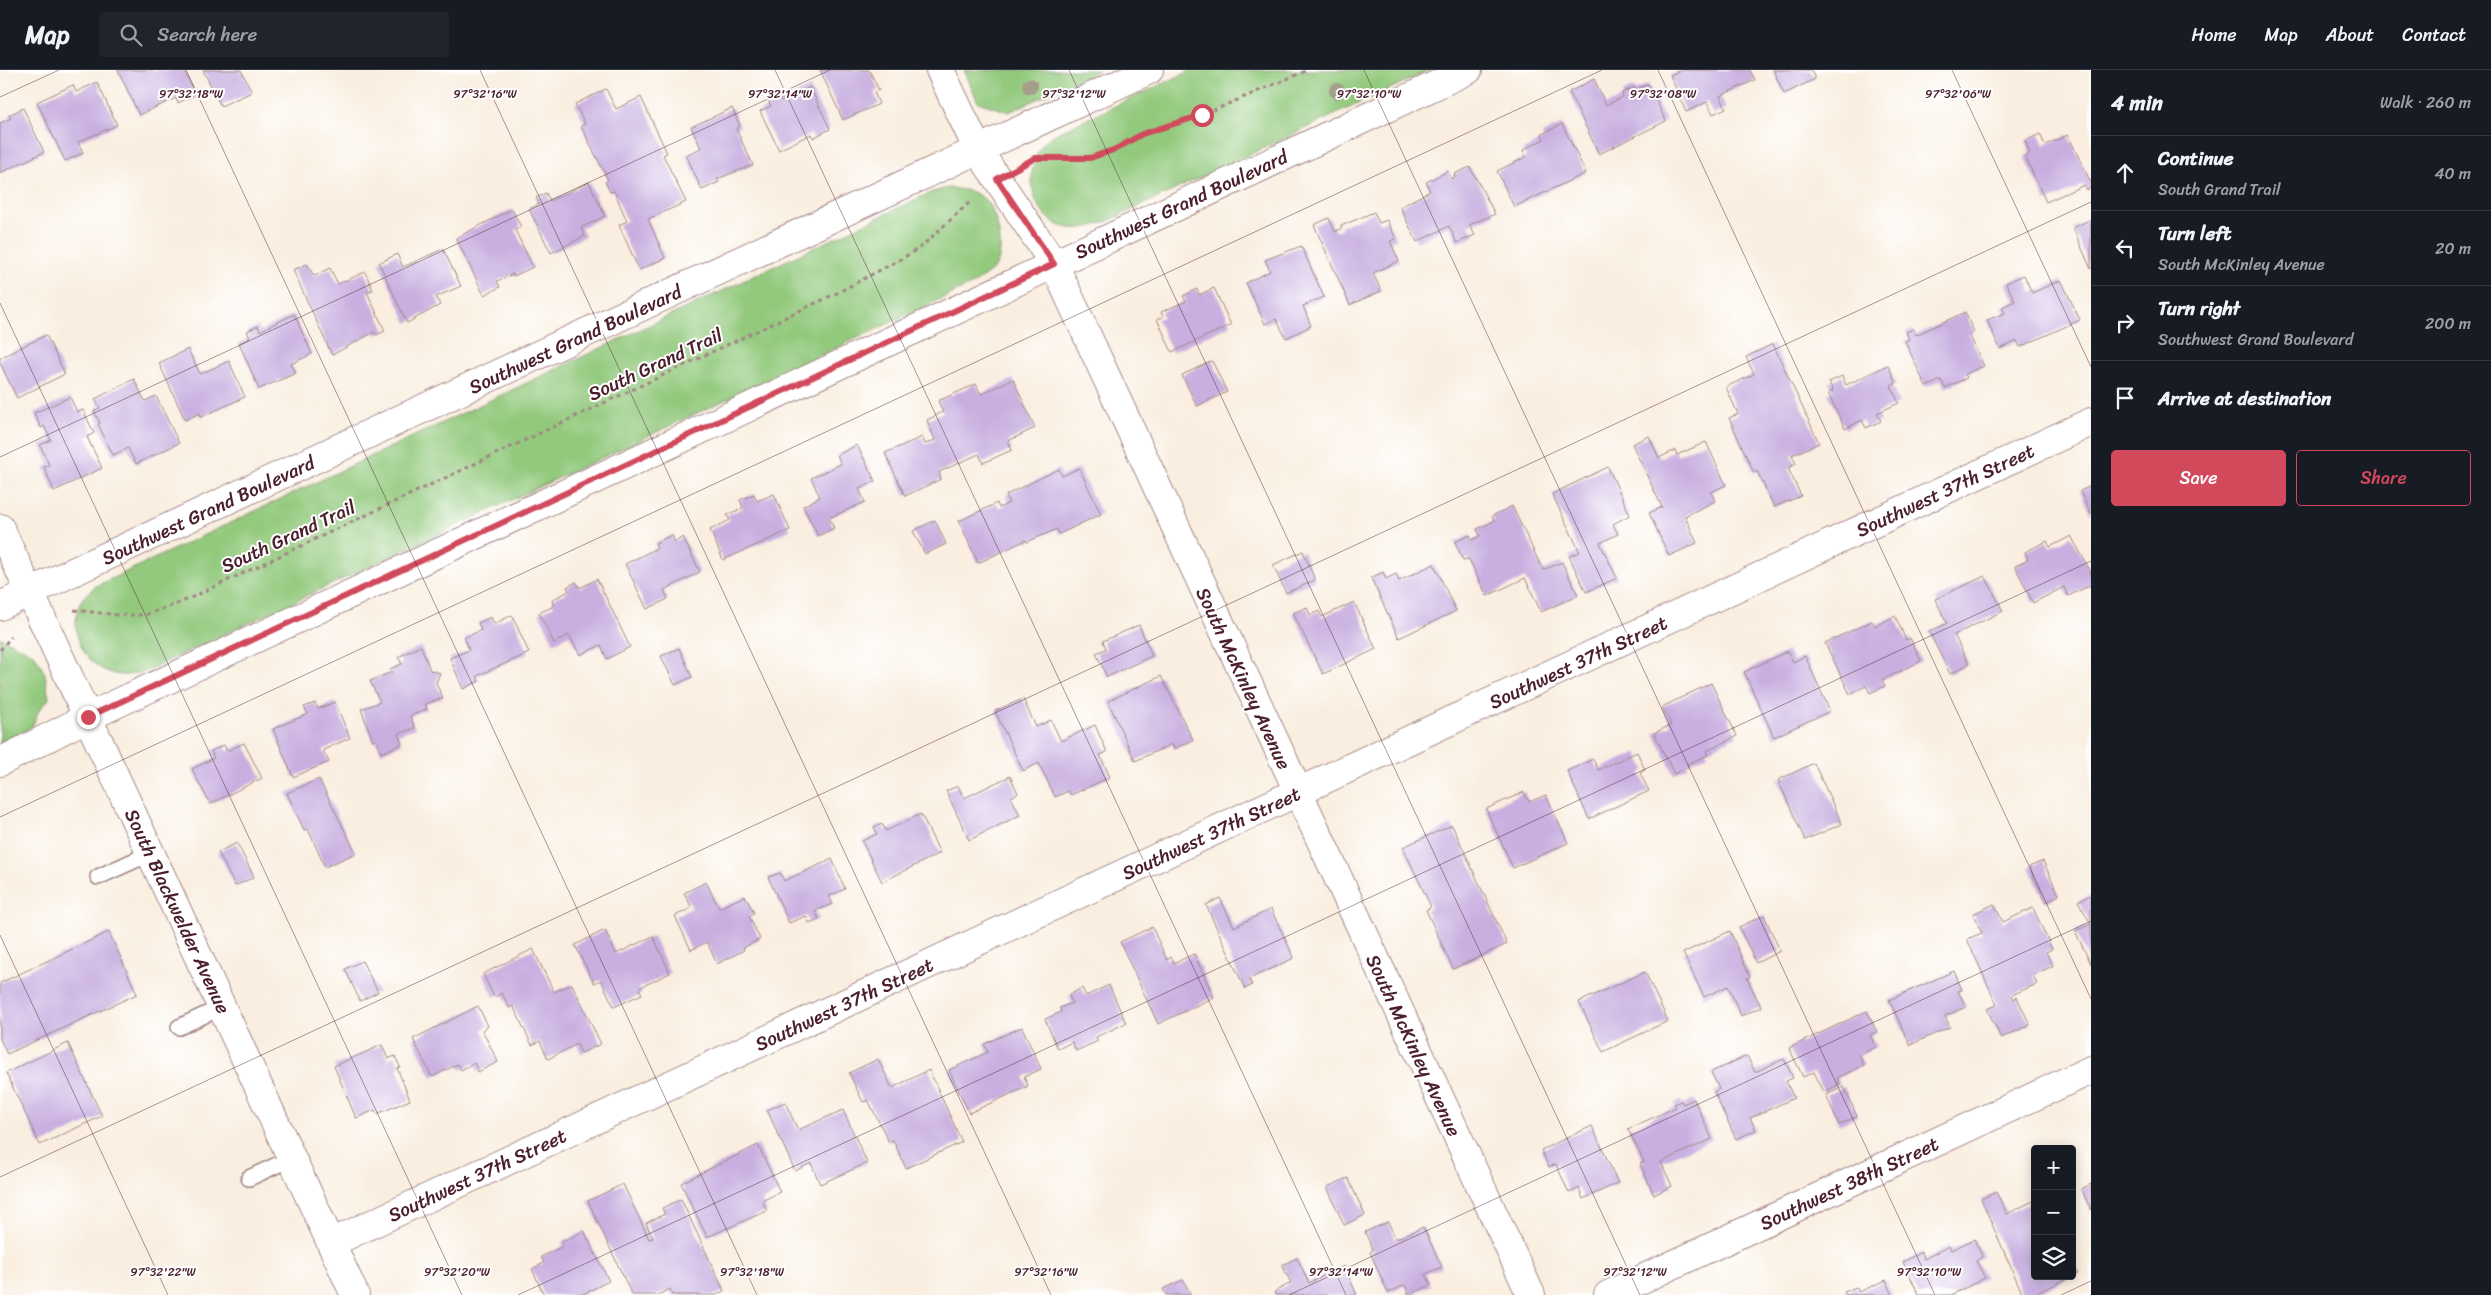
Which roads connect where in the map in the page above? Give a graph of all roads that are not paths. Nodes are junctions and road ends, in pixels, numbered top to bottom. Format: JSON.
{"nodes":[{"id":1,"x":940,"y":70,"type":"edge"},
{"id":2,"x":1150,"y":70,"type":"edge"},
{"id":3,"x":1468,"y":70,"type":"edge"},
{"id":4,"x":978,"y":150,"type":"junction"},
{"id":5,"x":1054,"y":264,"type":"junction"},
{"id":6,"x":2091,"y":422,"type":"edge"},
{"id":7,"x":0,"y":528,"type":"edge"},
{"id":8,"x":30,"y":594,"type":"junction"},
{"id":9,"x":0,"y":606,"type":"edge"},
{"id":10,"x":88,"y":717,"type":"junction"},
{"id":11,"x":0,"y":762,"type":"edge"},
{"id":12,"x":1297,"y":793,"type":"junction"},
{"id":13,"x":151,"y":852,"type":"junction"},
{"id":14,"x":98,"y":876,"type":"dead end"},
{"id":15,"x":222,"y":1007,"type":"junction"},
{"id":16,"x":179,"y":1026,"type":"dead end"},
{"id":17,"x":2091,"y":1070,"type":"edge"},
{"id":18,"x":292,"y":1158,"type":"junction"},
{"id":19,"x":249,"y":1178,"type":"dead end"},
{"id":20,"x":331,"y":1243,"type":"junction"},
{"id":21,"x":355,"y":1295,"type":"edge"},
{"id":22,"x":1531,"y":1295,"type":"edge"},
{"id":23,"x":1608,"y":1295,"type":"edge"}],
"edges":[{"from":1,"to":4,"type":"street","name":"South McKinley Avenue"},
{"from":2,"to":4,"type":"street","name":"Southwest Grand Boulevard"},
{"from":3,"to":5,"type":"street","name":"Southwest Grand Boulevard"},
{"from":4,"to":5,"type":"street","name":"South McKinley Avenue"},
{"from":4,"to":8,"type":"street","name":"Southwest Grand Boulevard"},
{"from":5,"to":10,"type":"street","name":"Southwest Grand Boulevard"},
{"from":5,"to":12,"type":"street","name":"South McKinley Avenue"},
{"from":6,"to":12,"type":"street","name":"Southwest 37th Street"},
{"from":7,"to":8,"type":"street","name":"South Blackwelder Avenue"},
{"from":8,"to":9,"type":"street","name":"Southwest Grand Boulevard"},
{"from":8,"to":10,"type":"street","name":"South Blackwelder Avenue"},
{"from":10,"to":11,"type":"street","name":"Southwest Grand Boulevard"},
{"from":10,"to":13,"type":"street","name":"South Blackwelder Avenue"},
{"from":12,"to":20,"type":"street","name":"Southwest 37th Street"},
{"from":12,"to":22,"type":"street","name":"South McKinley Avenue"},
{"from":13,"to":14,"type":"lane"},
{"from":13,"to":15,"type":"street","name":"South Blackwelder Avenue"},
{"from":15,"to":16,"type":"lane"},
{"from":15,"to":18,"type":"street","name":"South Blackwelder Avenue"},
{"from":17,"to":23,"type":"street","name":"Southwest 38th Street"},
{"from":18,"to":19,"type":"lane"},
{"from":18,"to":20,"type":"street","name":"South Blackwelder Avenue"},
{"from":20,"to":21,"type":"street","name":"South Blackwelder Avenue"}]}
